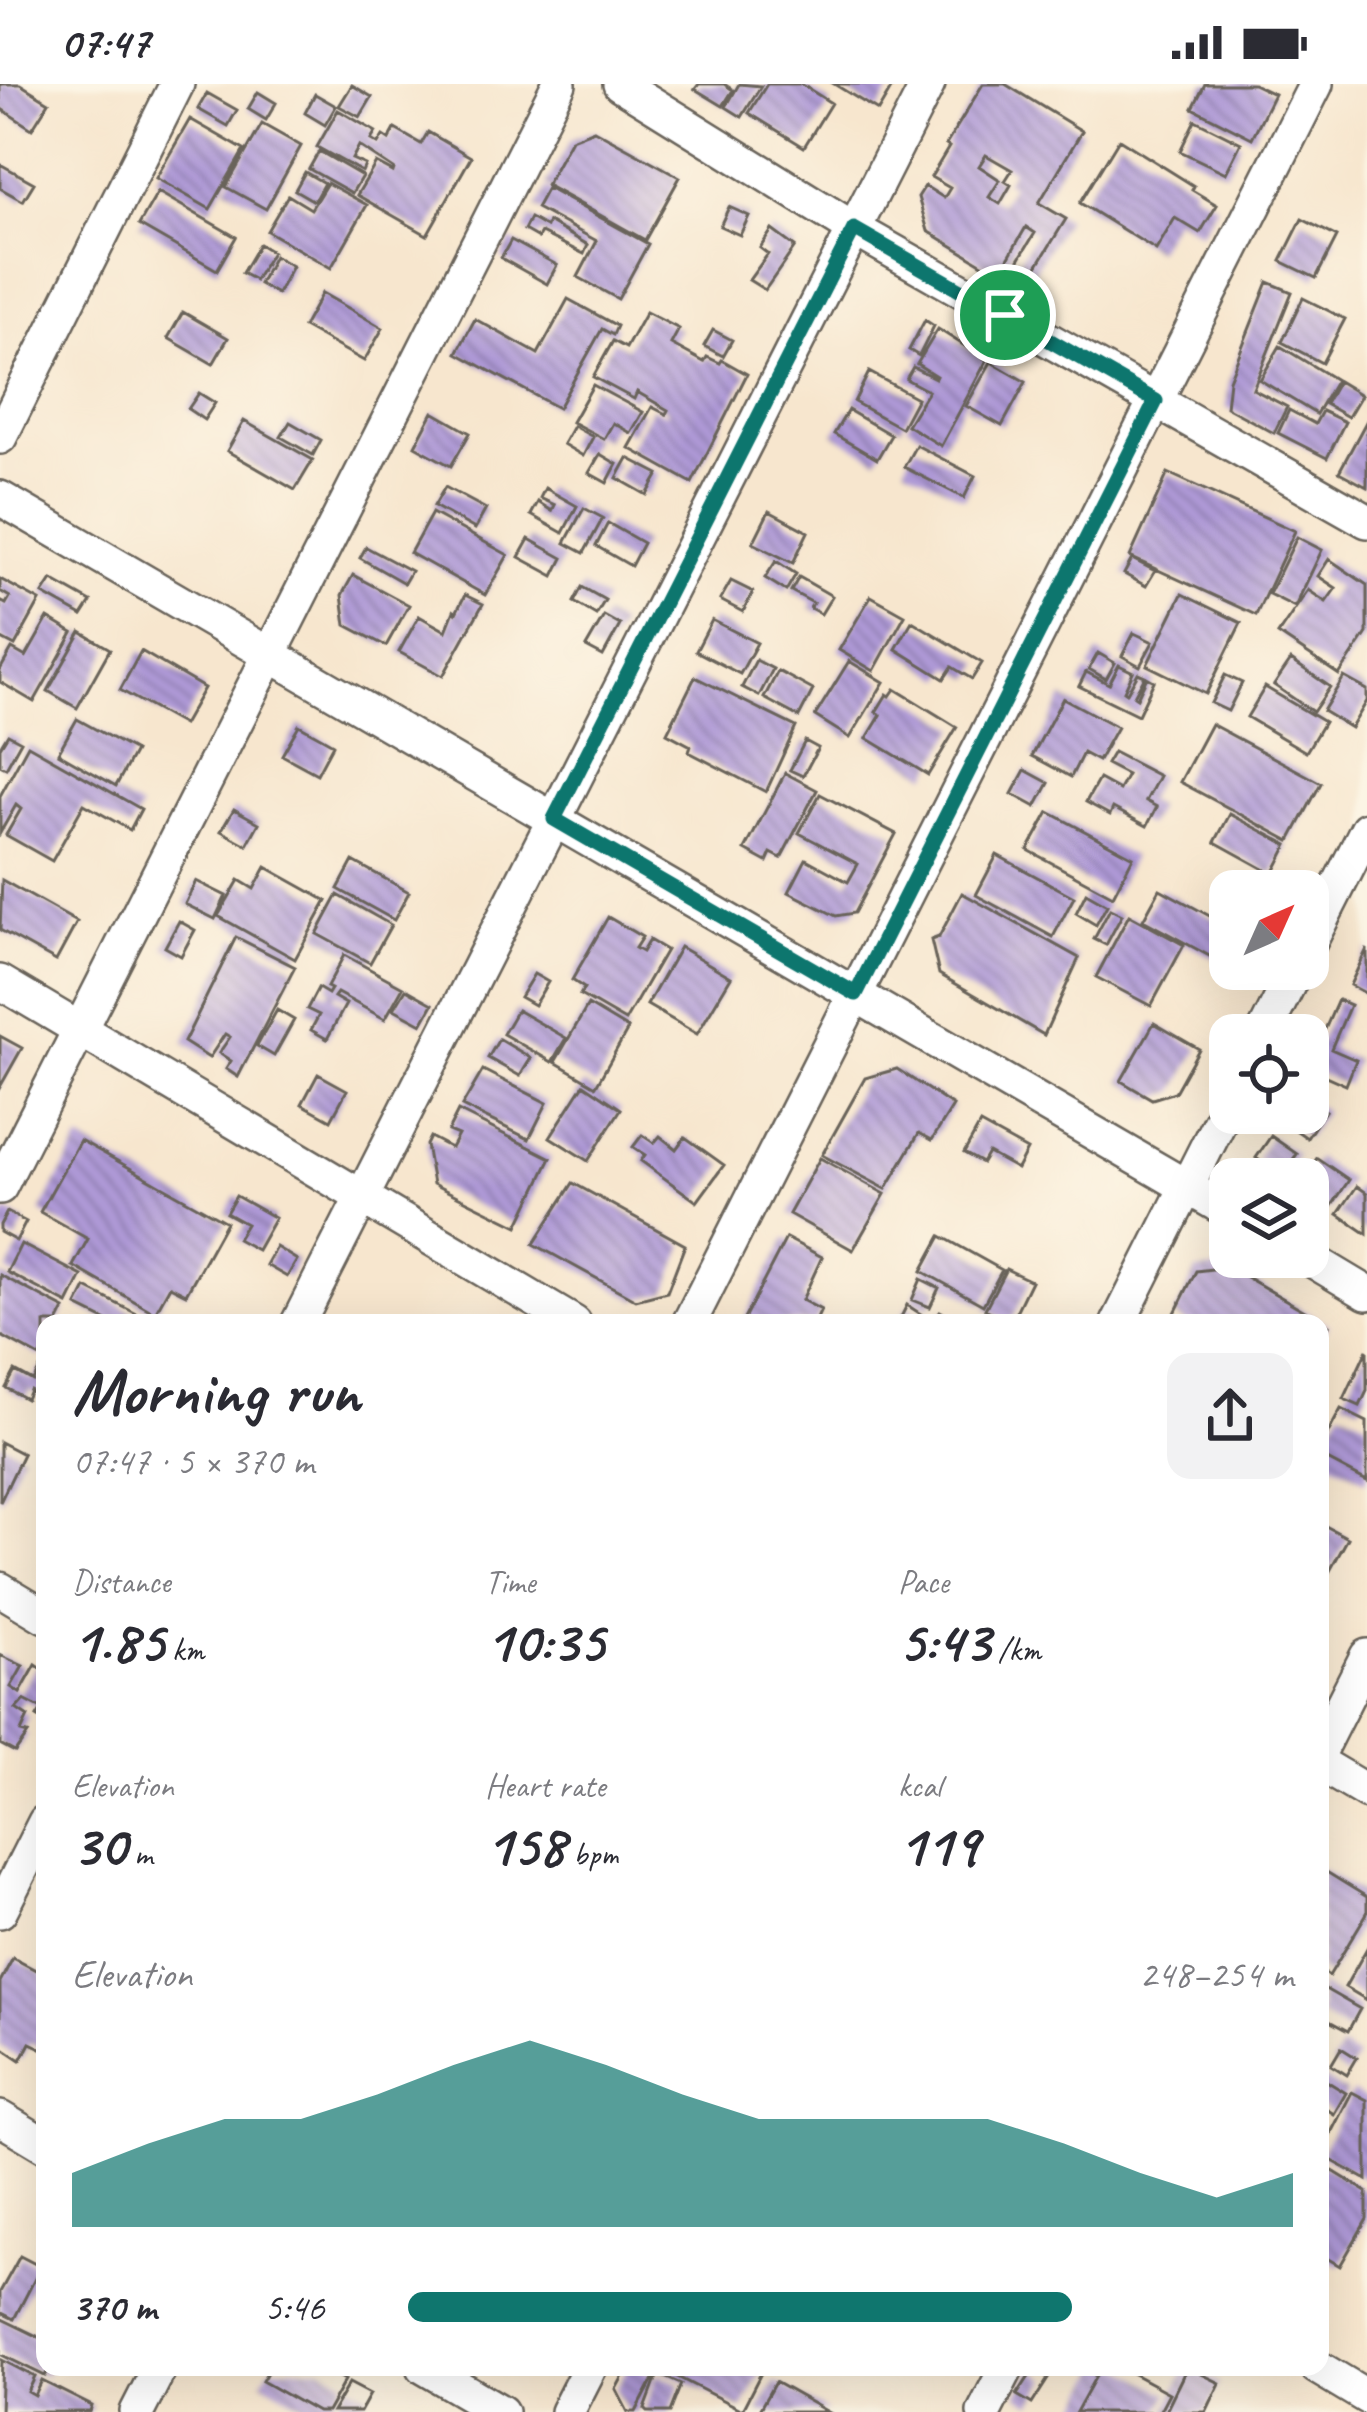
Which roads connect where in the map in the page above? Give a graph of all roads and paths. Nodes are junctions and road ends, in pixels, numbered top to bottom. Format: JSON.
{"nodes":[{"id":1,"x":177,"y":84,"type":"edge"},
{"id":2,"x":559,"y":84,"type":"edge"},
{"id":3,"x":620,"y":84,"type":"edge"},
{"id":4,"x":928,"y":84,"type":"edge"},
{"id":5,"x":1316,"y":84,"type":"edge"},
{"id":6,"x":854,"y":229,"type":"junction"},
{"id":7,"x":1156,"y":401,"type":"junction"},
{"id":8,"x":0,"y":436,"type":"edge"},
{"id":9,"x":0,"y":499,"type":"edge"},
{"id":10,"x":1367,"y":521,"type":"edge"},
{"id":11,"x":270,"y":654,"type":"junction"},
{"id":12,"x":554,"y":819,"type":"junction"},
{"id":13,"x":1363,"y":846,"type":"edge"},
{"id":14,"x":1329,"y":908,"type":"edge"},
{"id":15,"x":0,"y":982,"type":"edge"},
{"id":16,"x":856,"y":994,"type":"junction"},
{"id":17,"x":80,"y":1029,"type":"junction"},
{"id":18,"x":1213,"y":1134,"type":"edge"},
{"id":19,"x":1187,"y":1186,"type":"junction"},
{"id":20,"x":0,"y":1187,"type":"edge"},
{"id":21,"x":362,"y":1198,"type":"junction"},
{"id":22,"x":1209,"y":1199,"type":"edge"},
{"id":23,"x":1329,"y":1271,"type":"edge"},
{"id":24,"x":1367,"y":1293,"type":"edge"},
{"id":25,"x":303,"y":1314,"type":"edge"},
{"id":26,"x":559,"y":1314,"type":"edge"},
{"id":27,"x":694,"y":1314,"type":"edge"},
{"id":28,"x":1123,"y":1314,"type":"edge"},
{"id":29,"x":0,"y":1589,"type":"edge"},
{"id":30,"x":36,"y":1611,"type":"edge"},
{"id":31,"x":1367,"y":1656,"type":"edge"},
{"id":32,"x":1329,"y":1731,"type":"edge"},
{"id":33,"x":1329,"y":1769,"type":"edge"},
{"id":34,"x":1367,"y":1792,"type":"edge"},
{"id":35,"x":36,"y":1840,"type":"edge"},
{"id":36,"x":0,"y":1911,"type":"edge"},
{"id":37,"x":0,"y":2118,"type":"edge"},
{"id":38,"x":36,"y":2139,"type":"edge"},
{"id":39,"x":1329,"y":2374,"type":"edge"},
{"id":40,"x":155,"y":2376,"type":"edge"},
{"id":41,"x":439,"y":2376,"type":"edge"},
{"id":42,"x":586,"y":2376,"type":"edge"},
{"id":43,"x":1002,"y":2376,"type":"edge"},
{"id":44,"x":1367,"y":2397,"type":"edge"},
{"id":45,"x":137,"y":2412,"type":"edge"},
{"id":46,"x":501,"y":2412,"type":"edge"},
{"id":47,"x":568,"y":2412,"type":"edge"},
{"id":48,"x":984,"y":2412,"type":"edge"}],
"edges":[{"from":1,"to":8,"type":"street"},
{"from":2,"to":11,"type":"street"},
{"from":3,"to":6,"type":"street"},
{"from":4,"to":6,"type":"street"},
{"from":5,"to":7,"type":"street"},
{"from":6,"to":7,"type":"street"},
{"from":6,"to":12,"type":"street"},
{"from":7,"to":10,"type":"street"},
{"from":7,"to":16,"type":"street"},
{"from":9,"to":11,"type":"street"},
{"from":11,"to":12,"type":"street"},
{"from":11,"to":17,"type":"street"},
{"from":12,"to":16,"type":"street"},
{"from":12,"to":21,"type":"street"},
{"from":13,"to":14,"type":"street"},
{"from":15,"to":17,"type":"street"},
{"from":16,"to":19,"type":"street"},
{"from":16,"to":27,"type":"street"},
{"from":17,"to":20,"type":"street"},
{"from":17,"to":21,"type":"street"},
{"from":18,"to":19,"type":"street"},
{"from":19,"to":22,"type":"street"},
{"from":19,"to":28,"type":"street"},
{"from":21,"to":25,"type":"street"},
{"from":21,"to":26,"type":"street"},
{"from":23,"to":24,"type":"street"},
{"from":29,"to":30,"type":"street"},
{"from":31,"to":32,"type":"street"},
{"from":33,"to":34,"type":"street"},
{"from":35,"to":36,"type":"street"},
{"from":37,"to":38,"type":"street"},
{"from":39,"to":44,"type":"street"},
{"from":40,"to":45,"type":"street"},
{"from":41,"to":46,"type":"street"},
{"from":42,"to":47,"type":"street"},
{"from":43,"to":48,"type":"street"}]}
